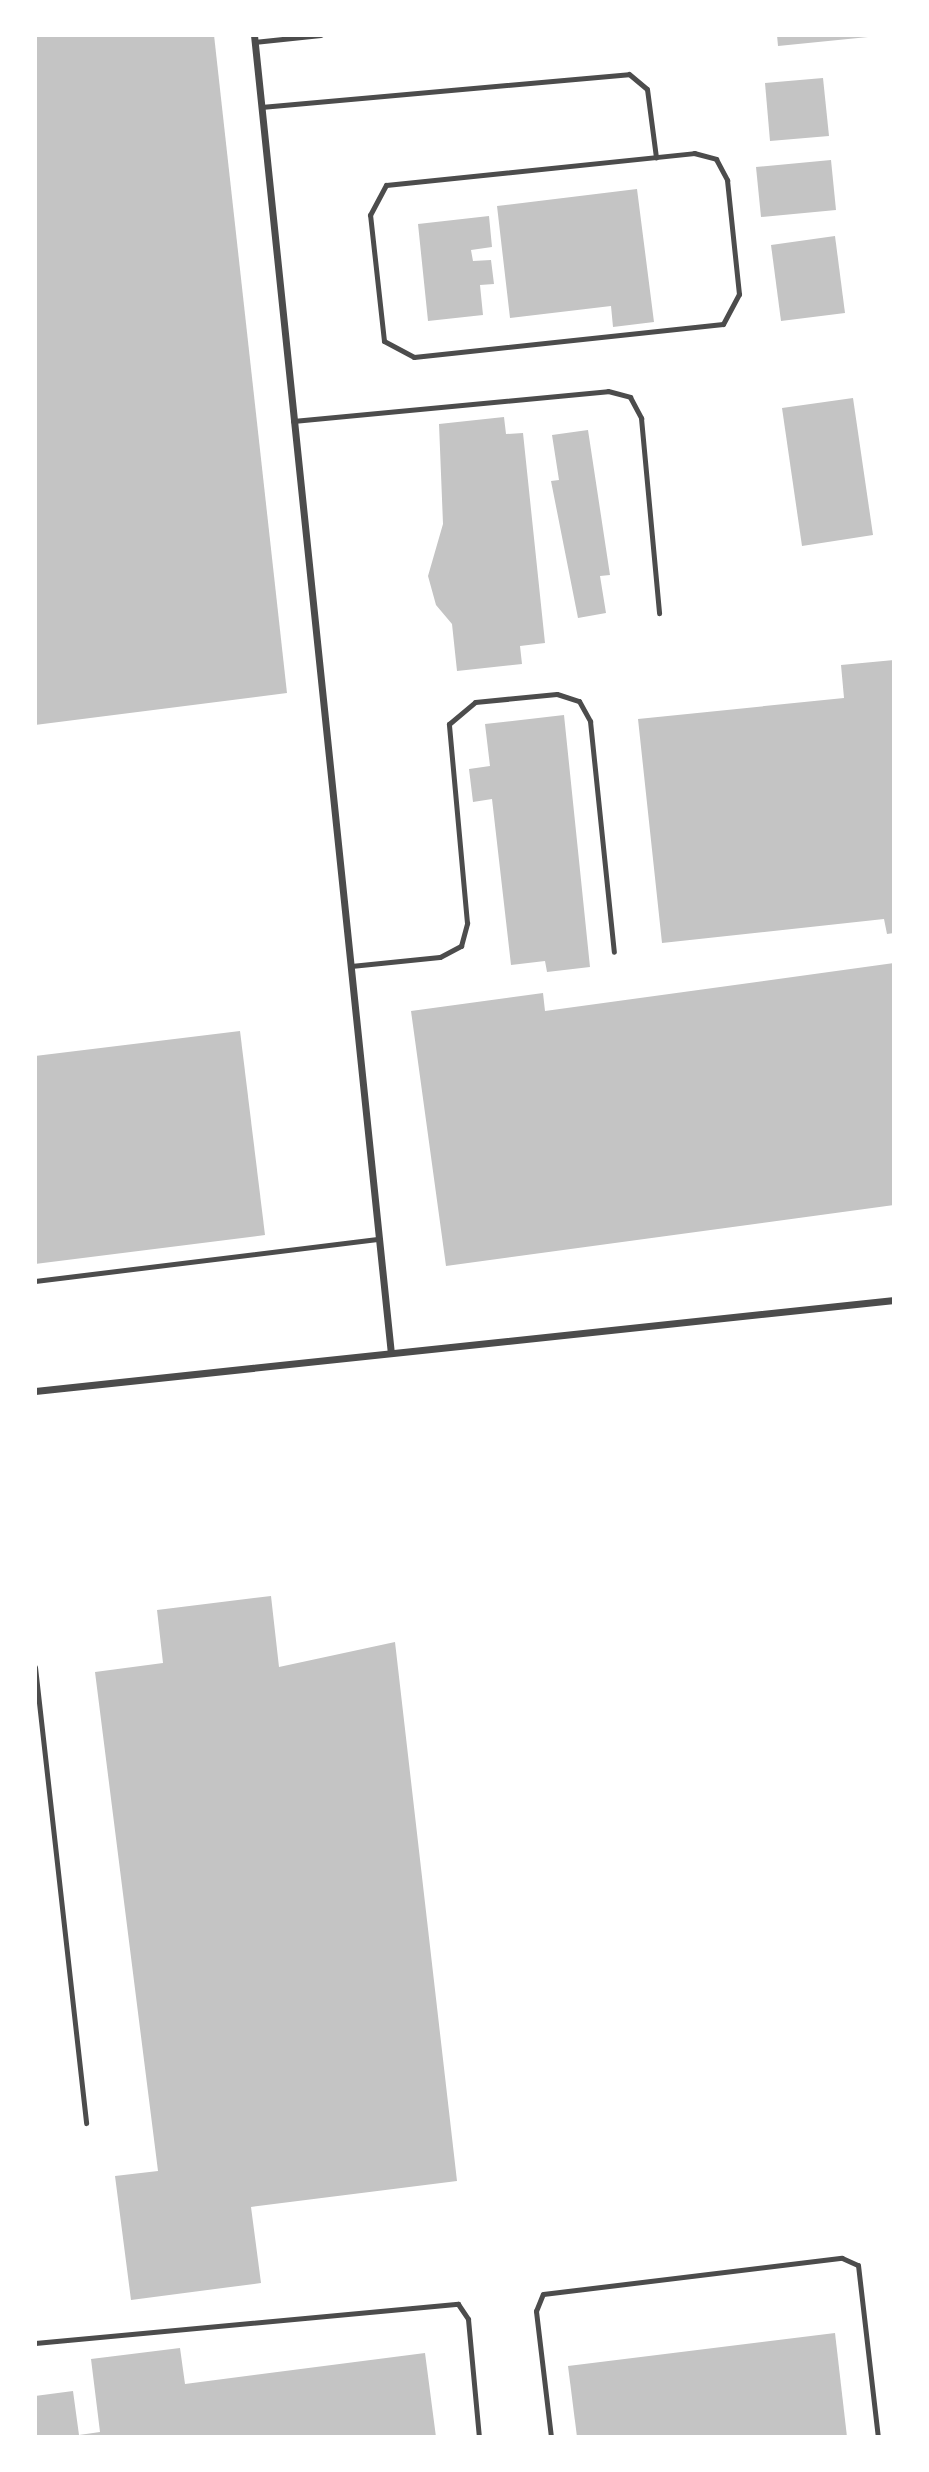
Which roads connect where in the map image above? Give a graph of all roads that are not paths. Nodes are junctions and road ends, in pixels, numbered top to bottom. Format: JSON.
{"nodes":[{"id":1,"x":321,"y":35,"type":"edge"},
{"id":2,"x":254,"y":39,"type":"edge"},
{"id":3,"x":261,"y":107,"type":"junction"},
{"id":4,"x":656,"y":157,"type":"junction"},
{"id":5,"x":293,"y":421,"type":"junction"},
{"id":6,"x":659,"y":612,"type":"dead end"},
{"id":7,"x":614,"y":952,"type":"dead end"},
{"id":8,"x":351,"y":966,"type":"junction"},
{"id":9,"x":379,"y":1239,"type":"junction"},
{"id":10,"x":35,"y":1281,"type":"edge"},
{"id":11,"x":894,"y":1300,"type":"edge"},
{"id":12,"x":391,"y":1353,"type":"junction"},
{"id":13,"x":35,"y":1391,"type":"edge"},
{"id":14,"x":35,"y":1667,"type":"edge"},
{"id":15,"x":86,"y":2123,"type":"dead end"},
{"id":16,"x":35,"y":2343,"type":"edge"},
{"id":17,"x":479,"y":2437,"type":"edge"},
{"id":18,"x":551,"y":2437,"type":"edge"},
{"id":19,"x":878,"y":2437,"type":"edge"}],
"edges":[{"from":1,"to":2,"type":"lane"},
{"from":2,"to":3,"type":"street"},
{"from":3,"to":4,"type":"lane"},
{"from":3,"to":5,"type":"street"},
{"from":4,"to":4,"type":"lane"},
{"from":5,"to":6,"type":"lane"},
{"from":5,"to":8,"type":"street"},
{"from":7,"to":8,"type":"lane"},
{"from":8,"to":9,"type":"street"},
{"from":9,"to":10,"type":"lane"},
{"from":9,"to":12,"type":"street"},
{"from":11,"to":12,"type":"street"},
{"from":12,"to":13,"type":"street"},
{"from":14,"to":15,"type":"lane"},
{"from":16,"to":17,"type":"lane"},
{"from":18,"to":19,"type":"lane"}]}
